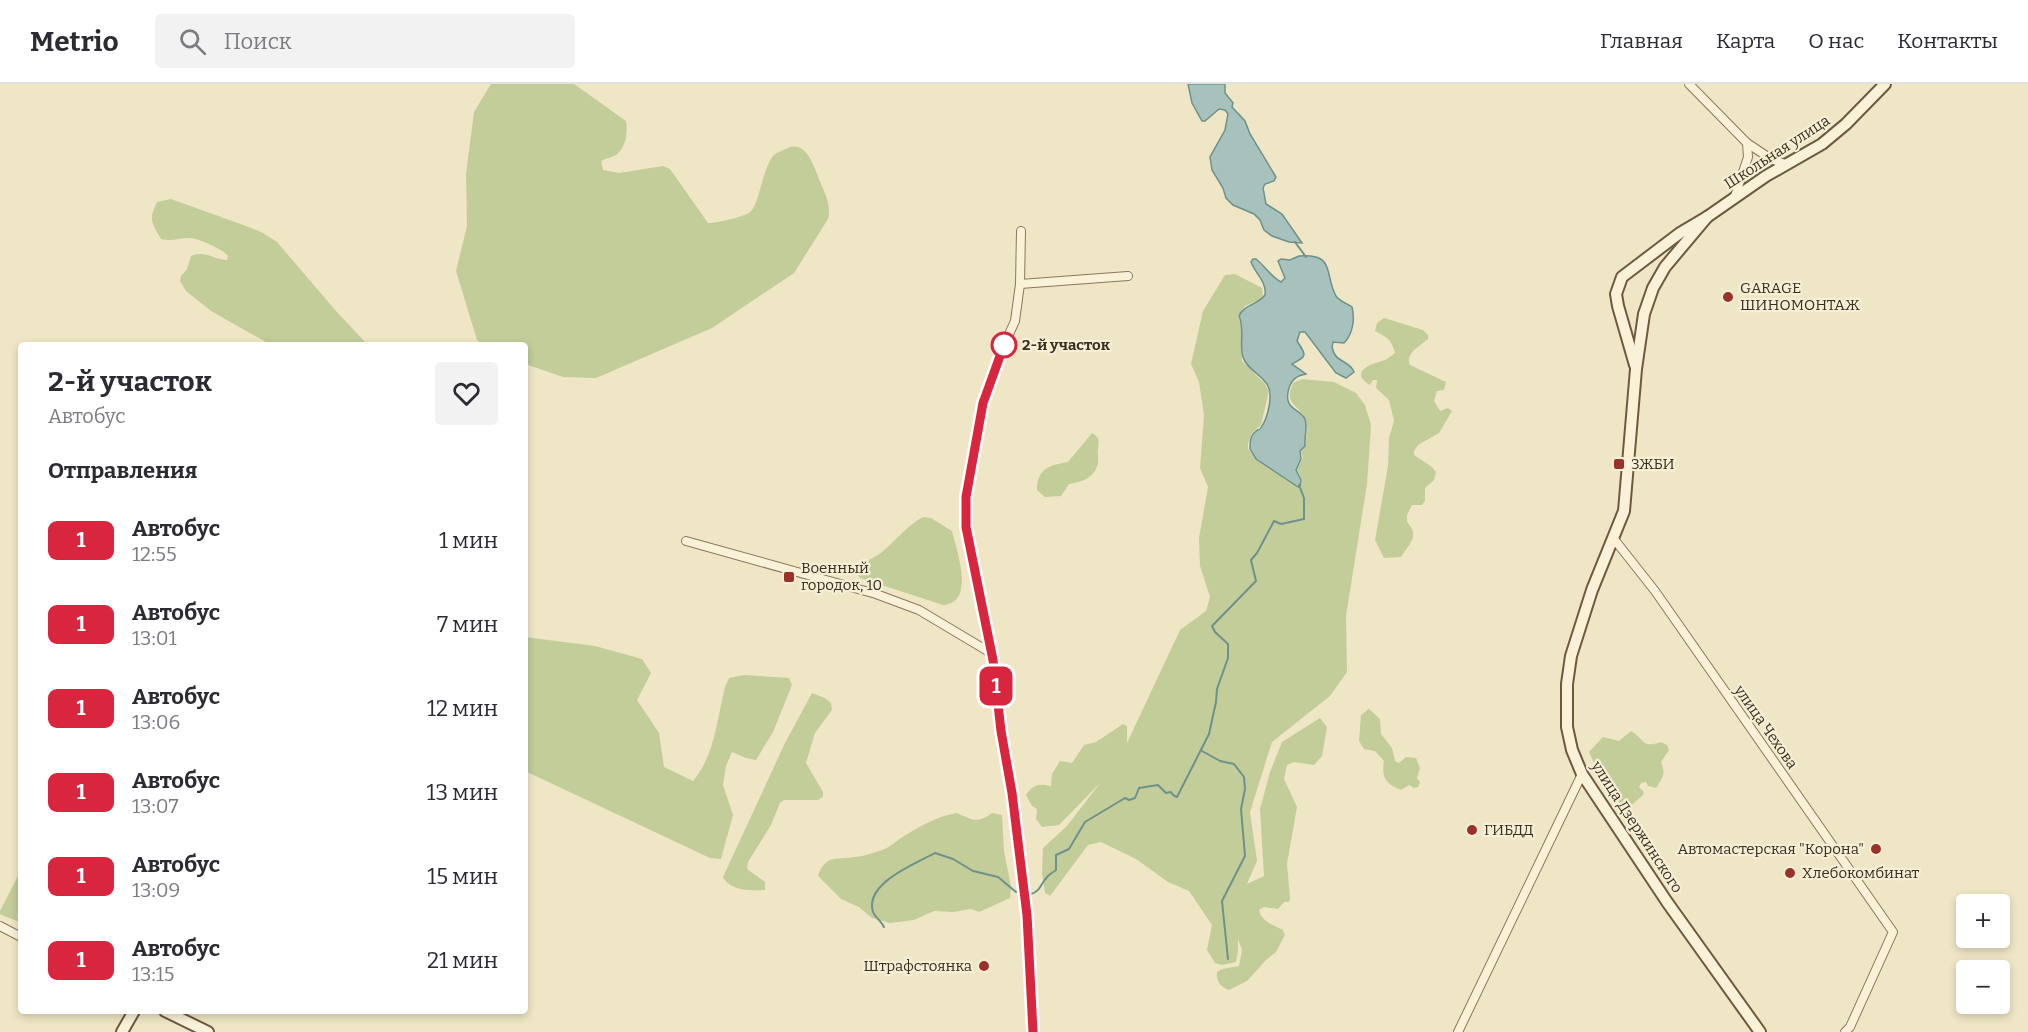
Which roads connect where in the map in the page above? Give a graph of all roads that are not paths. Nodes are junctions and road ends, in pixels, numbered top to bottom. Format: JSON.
{"nodes":[{"id":1,"x":1689,"y":84,"type":"edge"},
{"id":2,"x":1885,"y":84,"type":"edge"},
{"id":3,"x":1747,"y":143,"type":"junction"},
{"id":4,"x":1785,"y":164,"type":"junction"},
{"id":5,"x":1735,"y":196,"type":"junction"},
{"id":6,"x":1707,"y":217,"type":"junction"},
{"id":7,"x":1021,"y":231,"type":"dead end"},
{"id":8,"x":1128,"y":276,"type":"dead end"},
{"id":9,"x":1020,"y":284,"type":"junction"},
{"id":10,"x":1636,"y":369,"type":"junction"},
{"id":11,"x":1614,"y":539,"type":"junction"},
{"id":12,"x":686,"y":541,"type":"dead end"},
{"id":13,"x":991,"y":653,"type":"junction"},
{"id":14,"x":1582,"y":774,"type":"junction"},
{"id":15,"x":0,"y":926,"type":"edge"},
{"id":16,"x":18,"y":935,"type":"edge"},
{"id":17,"x":132,"y":1014,"type":"edge"},
{"id":18,"x":171,"y":1014,"type":"edge"},
{"id":19,"x":122,"y":1032,"type":"edge"},
{"id":20,"x":208,"y":1032,"type":"edge"},
{"id":21,"x":1033,"y":1032,"type":"edge"},
{"id":22,"x":1458,"y":1032,"type":"edge"},
{"id":23,"x":1760,"y":1032,"type":"edge"},
{"id":24,"x":1845,"y":1032,"type":"edge"}],
"edges":[{"from":1,"to":3,"type":"street"},
{"from":2,"to":4,"type":"street","name":"Школьная улица"},
{"from":3,"to":4,"type":"street"},
{"from":3,"to":5,"type":"street"},
{"from":4,"to":5,"type":"street","name":"Школьная улица"},
{"from":5,"to":6,"type":"street","name":"Школьная улица"},
{"from":6,"to":10,"type":"street","name":"улица Дзержинского"},
{"from":6,"to":10,"type":"street","name":"улица Дзержинского"},
{"from":7,"to":9,"type":"street"},
{"from":8,"to":9,"type":"street"},
{"from":9,"to":13,"type":"street"},
{"from":10,"to":11,"type":"street","name":"улица Дзержинского"},
{"from":11,"to":14,"type":"street","name":"улица Дзержинского"},
{"from":11,"to":24,"type":"street","name":"улица Чехова"},
{"from":12,"to":13,"type":"street"},
{"from":13,"to":21,"type":"street"},
{"from":14,"to":22,"type":"street"},
{"from":14,"to":23,"type":"street","name":"улица Дзержинского"},
{"from":15,"to":16,"type":"street"},
{"from":17,"to":19,"type":"street"},
{"from":18,"to":20,"type":"street"}]}
